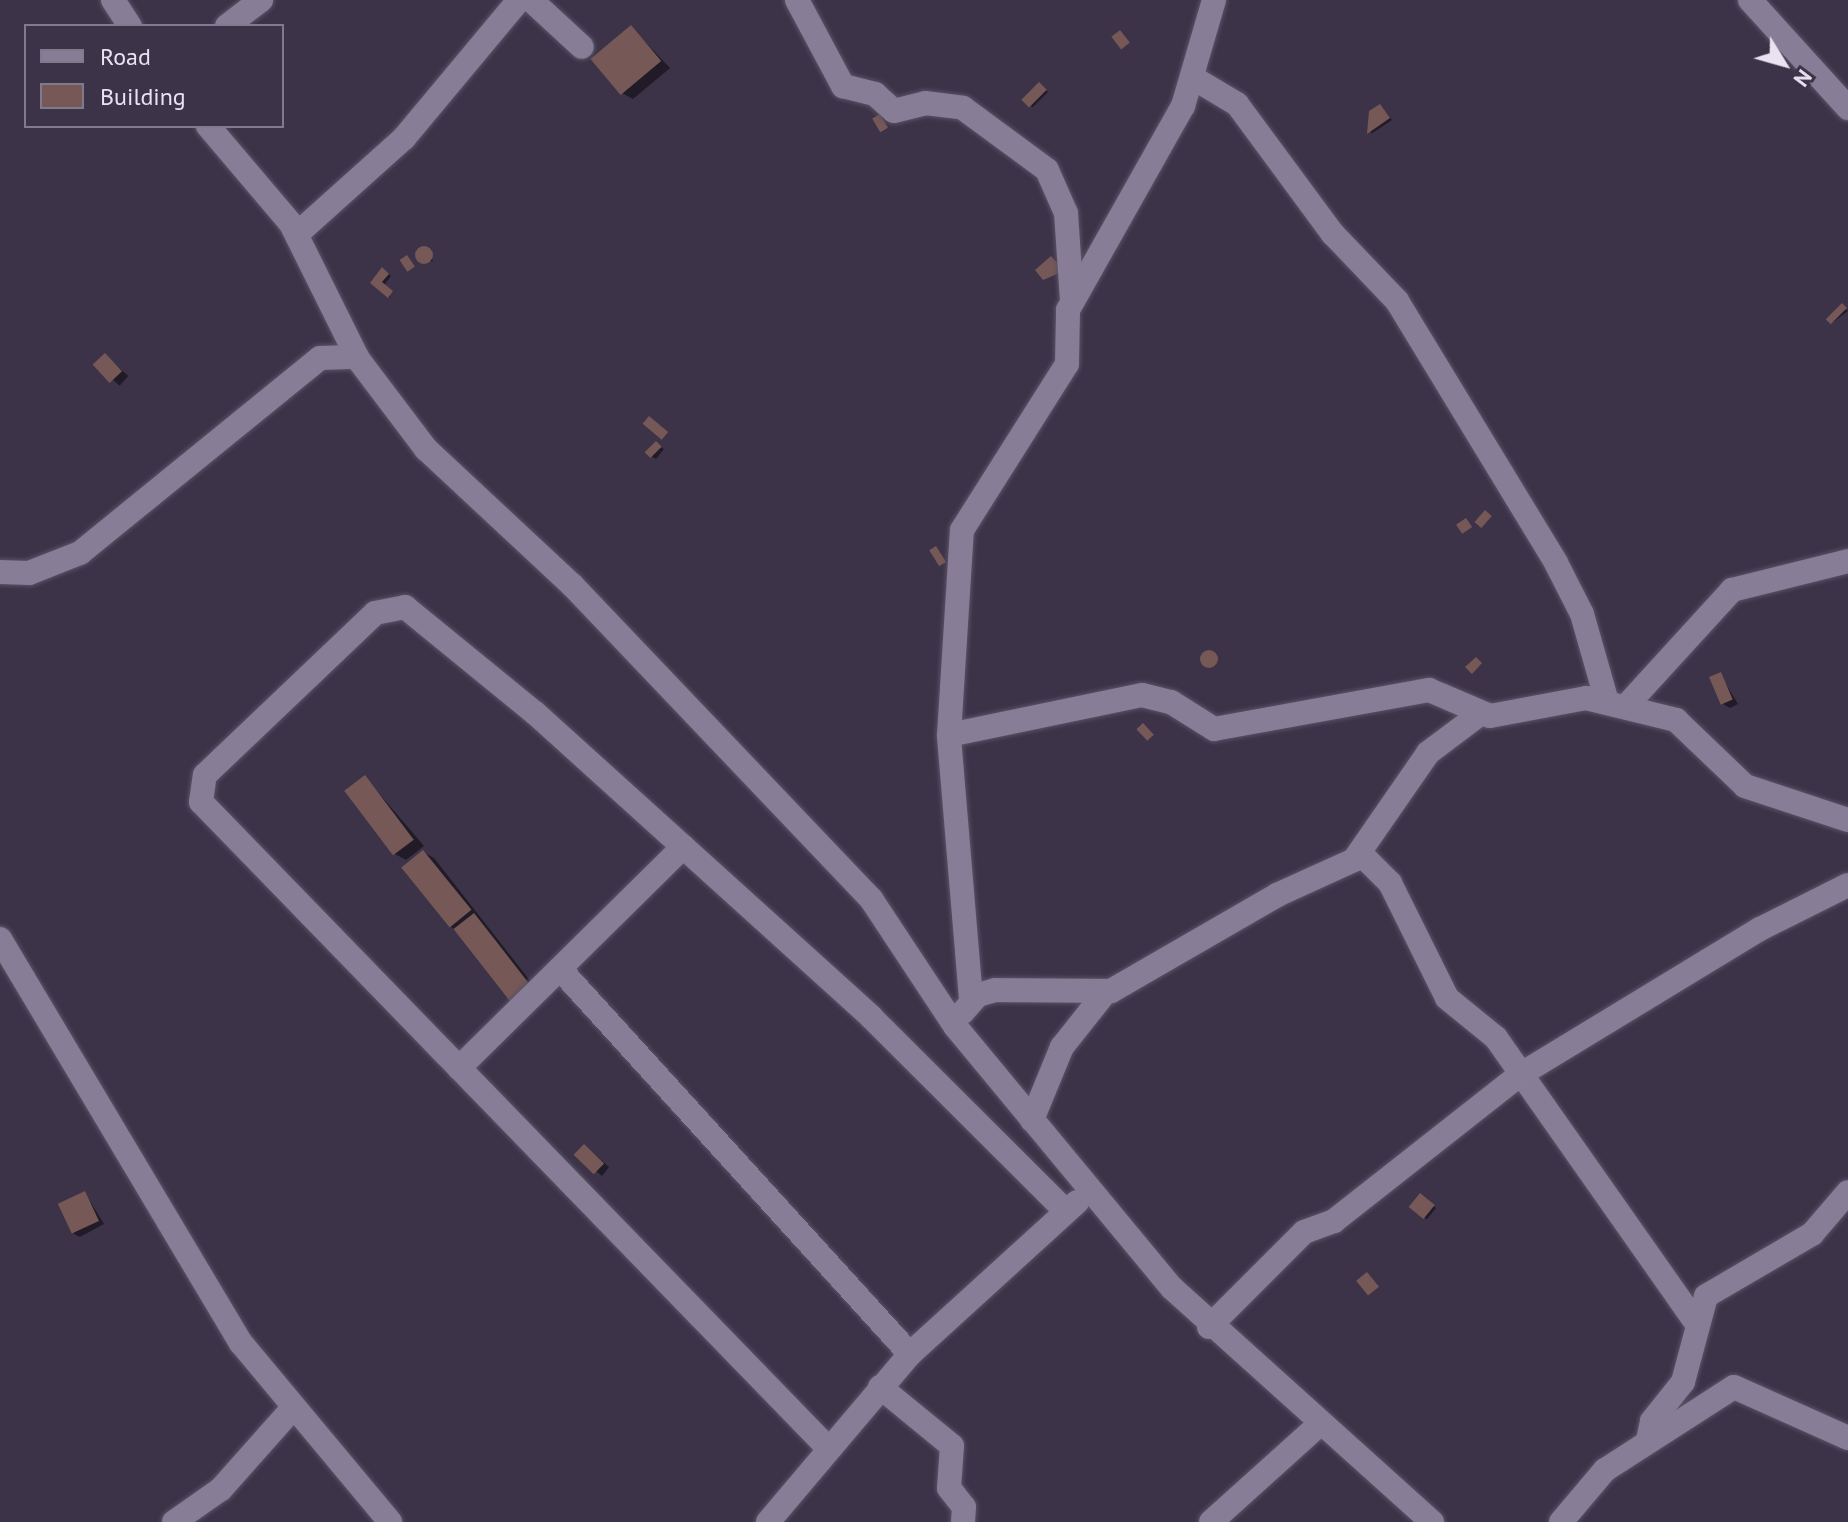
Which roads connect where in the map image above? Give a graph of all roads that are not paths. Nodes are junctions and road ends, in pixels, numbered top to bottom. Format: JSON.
{"nodes":[{"id":1,"x":113,"y":0,"type":"edge"},
{"id":2,"x":261,"y":0,"type":"edge"},
{"id":3,"x":519,"y":0,"type":"edge"},
{"id":4,"x":531,"y":0,"type":"edge"},
{"id":5,"x":797,"y":0,"type":"edge"},
{"id":6,"x":1214,"y":0,"type":"edge"},
{"id":7,"x":1750,"y":0,"type":"edge"},
{"id":8,"x":129,"y":24,"type":"edge"},
{"id":9,"x":230,"y":24,"type":"edge"},
{"id":10,"x":582,"y":47,"type":"dead end"},
{"id":11,"x":1195,"y":79,"type":"junction"},
{"id":12,"x":1848,"y":108,"type":"edge"},
{"id":13,"x":210,"y":128,"type":"edge"},
{"id":14,"x":297,"y":234,"type":"junction"},
{"id":15,"x":1072,"y":302,"type":"junction"},
{"id":16,"x":357,"y":357,"type":"junction"},
{"id":17,"x":1848,"y":561,"type":"edge"},
{"id":18,"x":0,"y":572,"type":"edge"},
{"id":19,"x":1617,"y":703,"type":"junction"},
{"id":20,"x":1480,"y":714,"type":"junction"},
{"id":21,"x":949,"y":735,"type":"junction"},
{"id":22,"x":1848,"y":820,"type":"edge"},
{"id":23,"x":683,"y":847,"type":"junction"},
{"id":24,"x":1362,"y":855,"type":"junction"},
{"id":25,"x":1848,"y":885,"type":"edge"},
{"id":26,"x":0,"y":939,"type":"edge"},
{"id":27,"x":560,"y":969,"type":"junction"},
{"id":28,"x":1104,"y":994,"type":"junction"},
{"id":29,"x":971,"y":999,"type":"junction"},
{"id":30,"x":955,"y":1026,"type":"junction"},
{"id":31,"x":459,"y":1068,"type":"junction"},
{"id":32,"x":1518,"y":1076,"type":"junction"},
{"id":33,"x":1032,"y":1120,"type":"junction"},
{"id":34,"x":1848,"y":1192,"type":"edge"},
{"id":35,"x":1090,"y":1193,"type":"junction"},
{"id":36,"x":1065,"y":1210,"type":"junction"},
{"id":37,"x":1696,"y":1323,"type":"junction"},
{"id":38,"x":1209,"y":1327,"type":"junction"},
{"id":39,"x":910,"y":1354,"type":"junction"},
{"id":40,"x":880,"y":1387,"type":"junction"},
{"id":41,"x":293,"y":1408,"type":"junction"},
{"id":42,"x":1320,"y":1424,"type":"junction"},
{"id":43,"x":1848,"y":1438,"type":"edge"},
{"id":44,"x":1648,"y":1440,"type":"junction"},
{"id":45,"x":828,"y":1448,"type":"junction"},
{"id":46,"x":174,"y":1522,"type":"edge"},
{"id":47,"x":390,"y":1522,"type":"edge"},
{"id":48,"x":768,"y":1522,"type":"edge"},
{"id":49,"x":963,"y":1522,"type":"edge"},
{"id":50,"x":1211,"y":1522,"type":"edge"},
{"id":51,"x":1432,"y":1522,"type":"edge"},
{"id":52,"x":1561,"y":1522,"type":"edge"}],
"edges":[{"from":1,"to":8,"type":"street"},
{"from":2,"to":9,"type":"street"},
{"from":3,"to":14,"type":"street"},
{"from":4,"to":10,"type":"street"},
{"from":5,"to":15,"type":"street"},
{"from":6,"to":11,"type":"street"},
{"from":7,"to":12,"type":"street"},
{"from":11,"to":15,"type":"street"},
{"from":11,"to":19,"type":"street"},
{"from":13,"to":14,"type":"street"},
{"from":14,"to":16,"type":"street"},
{"from":15,"to":21,"type":"street"},
{"from":16,"to":18,"type":"street"},
{"from":16,"to":30,"type":"street"},
{"from":17,"to":19,"type":"street"},
{"from":19,"to":20,"type":"street"},
{"from":19,"to":22,"type":"street"},
{"from":20,"to":21,"type":"street"},
{"from":20,"to":24,"type":"street"},
{"from":21,"to":29,"type":"street"},
{"from":23,"to":27,"type":"street"},
{"from":23,"to":31,"type":"street"},
{"from":23,"to":36,"type":"street"},
{"from":24,"to":28,"type":"street"},
{"from":24,"to":32,"type":"street"},
{"from":25,"to":32,"type":"street"},
{"from":26,"to":41,"type":"street"},
{"from":27,"to":31,"type":"street"},
{"from":27,"to":39,"type":"street"},
{"from":28,"to":29,"type":"street"},
{"from":28,"to":33,"type":"street"},
{"from":29,"to":30,"type":"street"},
{"from":30,"to":33,"type":"street"},
{"from":31,"to":45,"type":"street"},
{"from":32,"to":37,"type":"street"},
{"from":32,"to":38,"type":"street"},
{"from":33,"to":35,"type":"street"},
{"from":34,"to":37,"type":"street"},
{"from":35,"to":36,"type":"street"},
{"from":35,"to":38,"type":"street"},
{"from":36,"to":39,"type":"street"},
{"from":37,"to":44,"type":"street"},
{"from":38,"to":42,"type":"street"},
{"from":39,"to":40,"type":"street"},
{"from":40,"to":45,"type":"street"},
{"from":40,"to":49,"type":"street"},
{"from":41,"to":46,"type":"street"},
{"from":41,"to":47,"type":"street"},
{"from":42,"to":50,"type":"street"},
{"from":42,"to":51,"type":"street"},
{"from":43,"to":44,"type":"street"},
{"from":44,"to":52,"type":"street"},
{"from":45,"to":48,"type":"street"}]}
